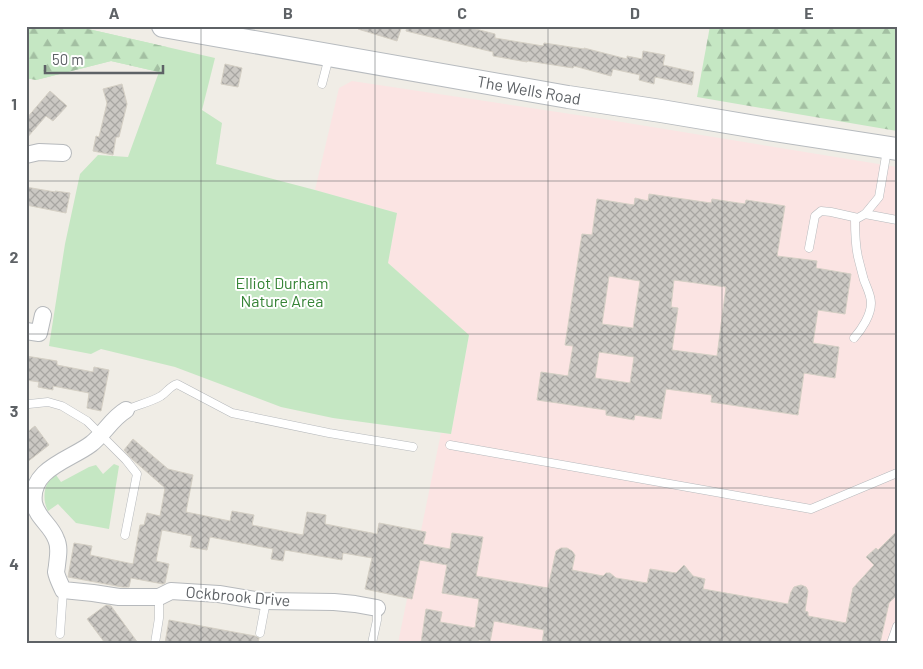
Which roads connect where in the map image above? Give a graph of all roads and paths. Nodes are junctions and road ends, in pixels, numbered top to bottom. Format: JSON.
{"nodes":[{"id":1,"x":163,"y":26,"type":"edge"},
{"id":2,"x":330,"y":56,"type":"junction"},
{"id":3,"x":322,"y":84,"type":"dead end"},
{"id":4,"x":892,"y":148,"type":"edge"},
{"id":5,"x":63,"y":153,"type":"dead end"},
{"id":6,"x":26,"y":155,"type":"edge"},
{"id":7,"x":865,"y":214,"type":"junction"},
{"id":8,"x":855,"y":218,"type":"junction"},
{"id":9,"x":897,"y":220,"type":"edge"},
{"id":10,"x":809,"y":248,"type":"dead end"},
{"id":11,"x":43,"y":312,"type":"dead end"},
{"id":12,"x":26,"y":331,"type":"edge"},
{"id":13,"x":854,"y":338,"type":"dead end"},
{"id":14,"x":26,"y":405,"type":"edge"},
{"id":15,"x":126,"y":410,"type":"joint"},
{"id":16,"x":101,"y":436,"type":"junction"},
{"id":17,"x":450,"y":445,"type":"dead end"},
{"id":18,"x":414,"y":447,"type":"dead end"},
{"id":19,"x":897,"y":473,"type":"edge"},
{"id":20,"x":31,"y":487,"type":"edge"},
{"id":21,"x":125,"y":534,"type":"dead end"},
{"id":22,"x":63,"y":590,"type":"junction"},
{"id":23,"x":159,"y":597,"type":"junction"},
{"id":24,"x":266,"y":601,"type":"junction"},
{"id":25,"x":377,"y":608,"type":"joint"},
{"id":26,"x":897,"y":626,"type":"edge"},
{"id":27,"x":260,"y":633,"type":"dead end"},
{"id":28,"x":60,"y":634,"type":"dead end"},
{"id":29,"x":155,"y":643,"type":"edge"},
{"id":30,"x":372,"y":643,"type":"edge"},
{"id":31,"x":891,"y":643,"type":"edge"}],
"edges":[{"from":1,"to":2,"type":"street","name":"The Wells Road"},
{"from":2,"to":3,"type":"lane"},
{"from":2,"to":4,"type":"street","name":"The Wells Road"},
{"from":4,"to":7,"type":"lane"},
{"from":5,"to":6,"type":"street"},
{"from":7,"to":8,"type":"lane"},
{"from":7,"to":9,"type":"lane"},
{"from":8,"to":10,"type":"lane"},
{"from":8,"to":13,"type":"lane"},
{"from":11,"to":12,"type":"street"},
{"from":14,"to":16,"type":"lane"},
{"from":15,"to":16,"type":"street"},
{"from":15,"to":18,"type":"lane"},
{"from":16,"to":20,"type":"street"},
{"from":16,"to":21,"type":"lane"},
{"from":17,"to":19,"type":"lane"},
{"from":20,"to":22,"type":"street"},
{"from":22,"to":23,"type":"street","name":"Ockbrook Drive"},
{"from":22,"to":28,"type":"lane"},
{"from":23,"to":24,"type":"street","name":"Ockbrook Drive"},
{"from":23,"to":29,"type":"lane"},
{"from":24,"to":25,"type":"street","name":"Ockbrook Drive"},
{"from":24,"to":27,"type":"lane"},
{"from":25,"to":30,"type":"lane"},
{"from":26,"to":31,"type":"lane"}]}
